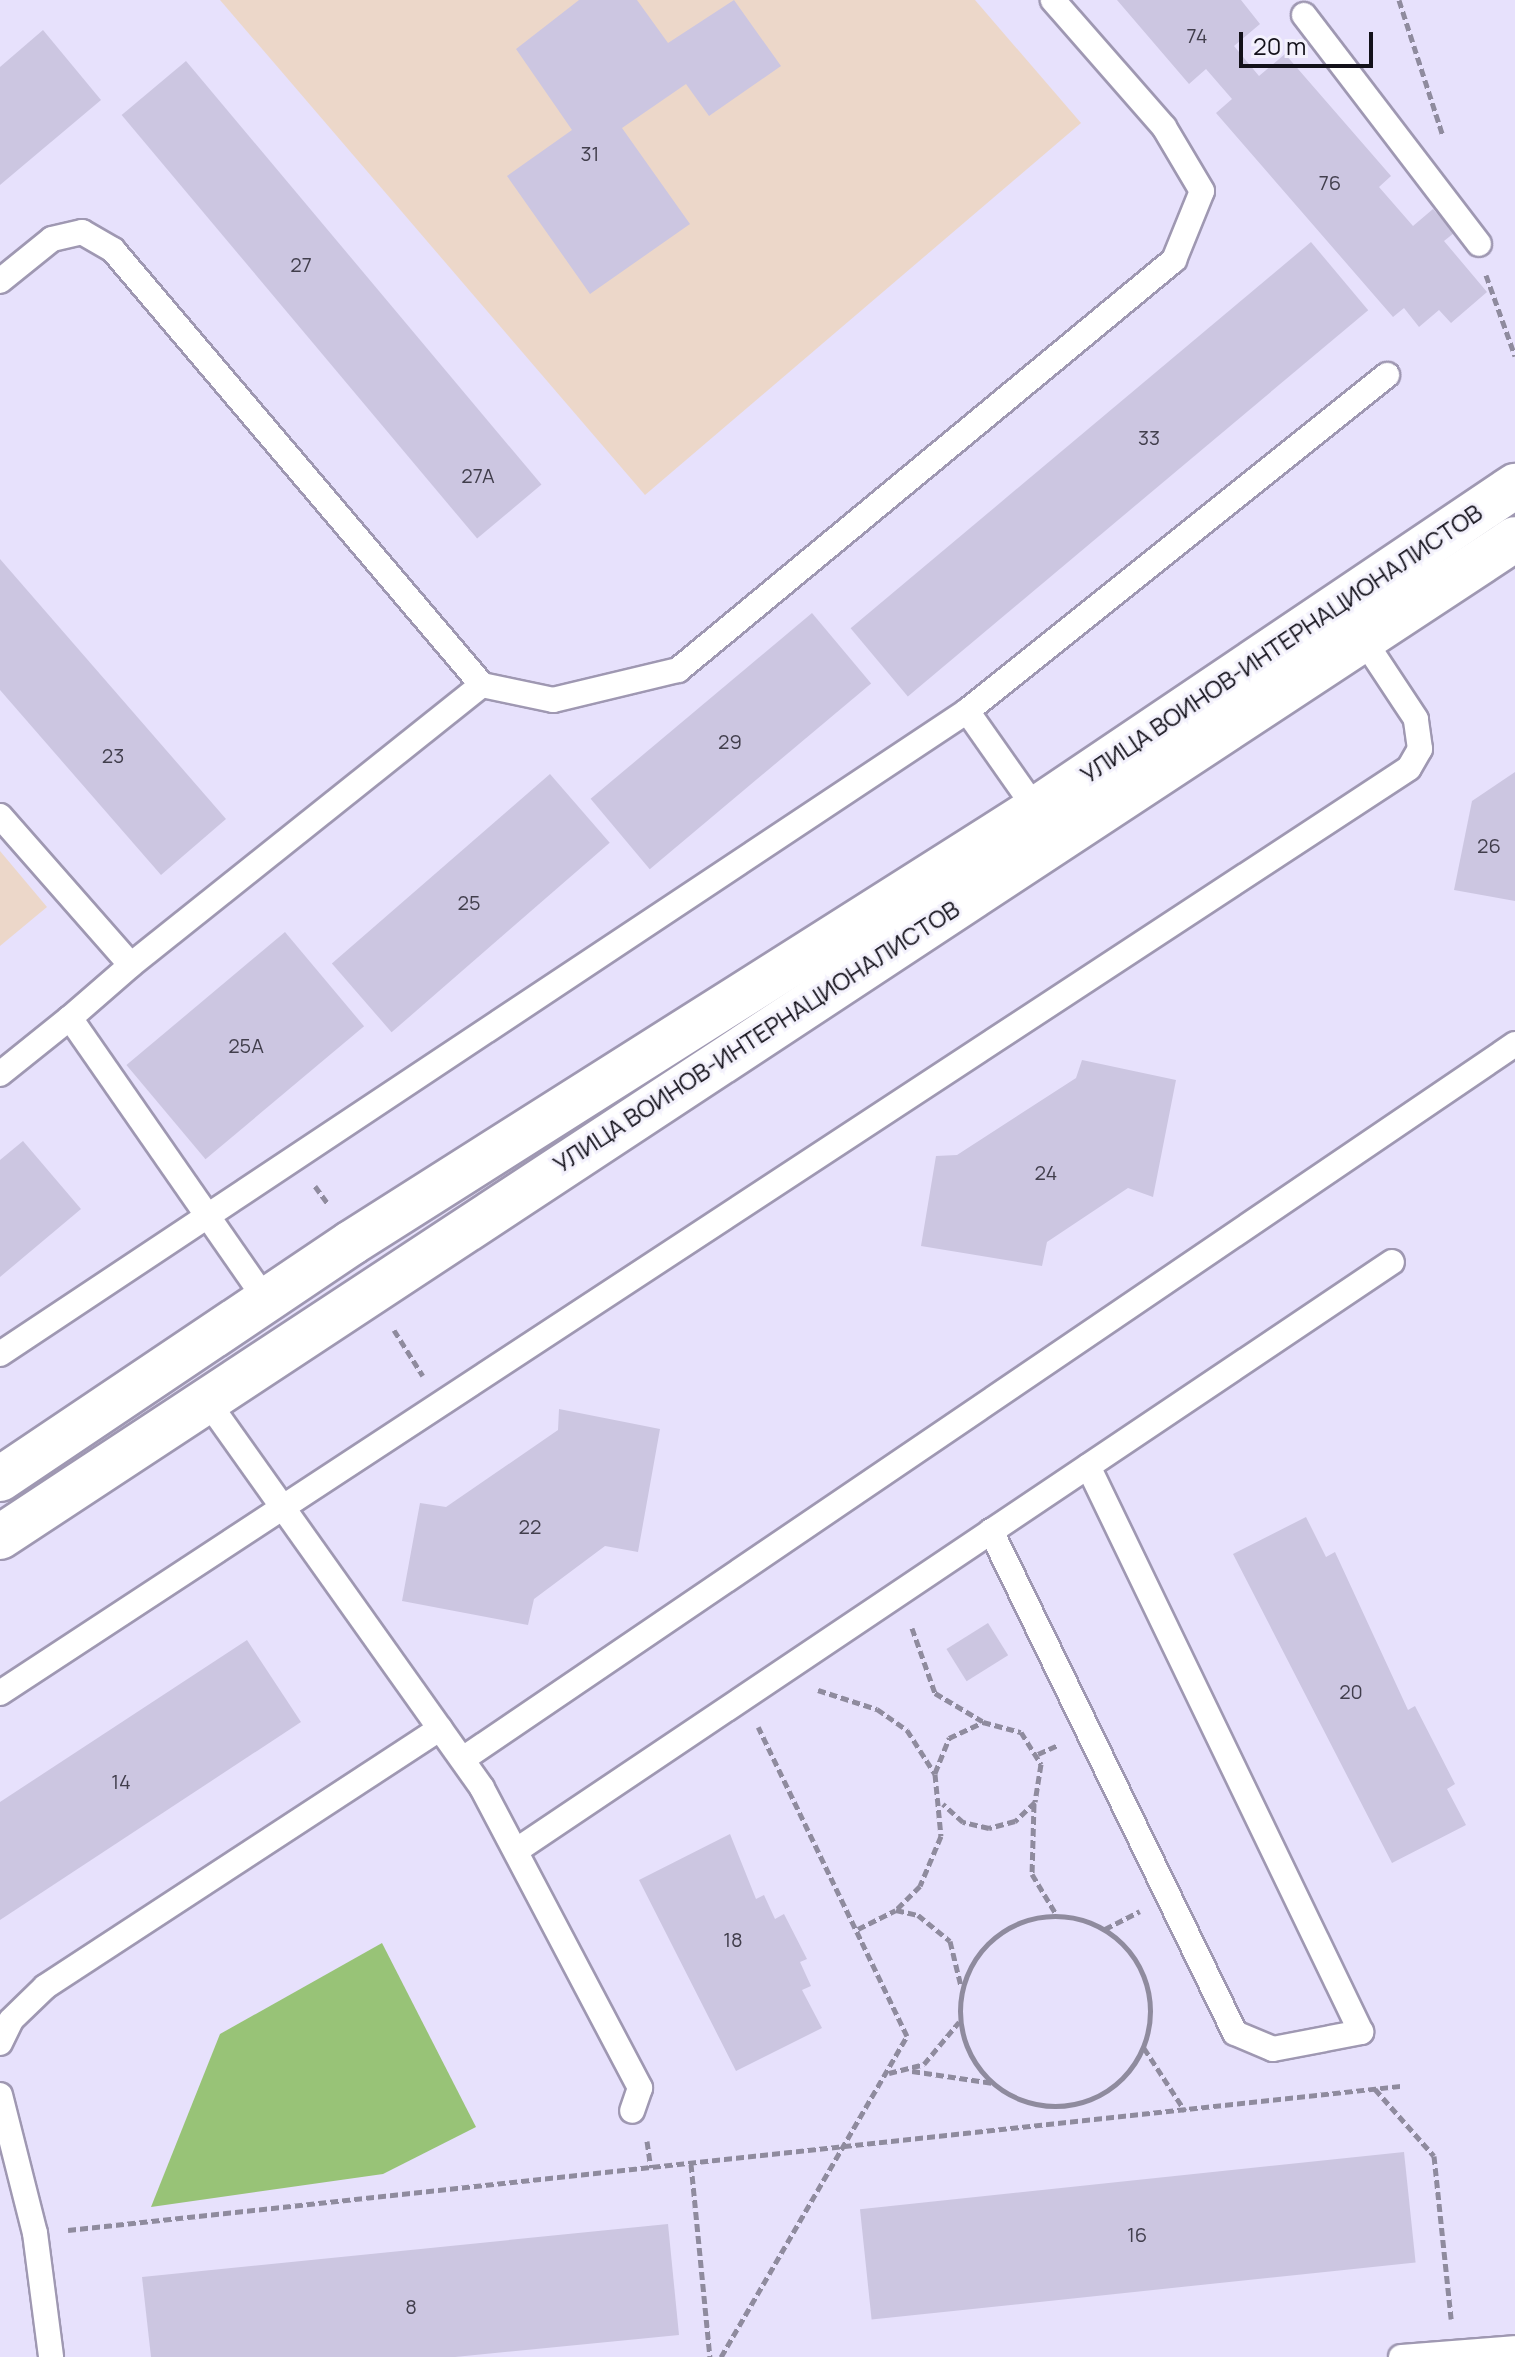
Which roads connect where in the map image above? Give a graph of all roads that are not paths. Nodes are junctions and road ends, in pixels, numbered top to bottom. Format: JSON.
{"nodes":[{"id":1,"x":1053,"y":0,"type":"edge"},
{"id":2,"x":1304,"y":15,"type":"dead end"},
{"id":3,"x":1479,"y":244,"type":"road end"},
{"id":4,"x":0,"y":281,"type":"edge"},
{"id":5,"x":1387,"y":375,"type":"dead end"},
{"id":6,"x":1515,"y":486,"type":"edge"},
{"id":7,"x":1515,"y":539,"type":"edge"},
{"id":8,"x":1363,"y":639,"type":"junction"},
{"id":9,"x":482,"y":685,"type":"junction"},
{"id":10,"x":967,"y":711,"type":"junction"},
{"id":11,"x":1036,"y":809,"type":"junction"},
{"id":12,"x":0,"y":816,"type":"edge"},
{"id":13,"x":131,"y":965,"type":"junction"},
{"id":14,"x":70,"y":1018,"type":"junction"},
{"id":15,"x":1515,"y":1044,"type":"edge"},
{"id":16,"x":0,"y":1074,"type":"edge"},
{"id":17,"x":208,"y":1215,"type":"junction"},
{"id":18,"x":1392,"y":1262,"type":"dead end"},
{"id":19,"x":266,"y":1300,"type":"junction"},
{"id":20,"x":293,"y":1340,"type":"junction"},
{"id":21,"x":0,"y":1354,"type":"edge"},
{"id":22,"x":178,"y":1360,"type":"junction"},
{"id":23,"x":205,"y":1398,"type":"junction"},
{"id":24,"x":1088,"y":1466,"type":"junction"},
{"id":25,"x":0,"y":1479,"type":"edge"},
{"id":26,"x":282,"y":1507,"type":"junction"},
{"id":27,"x":991,"y":1531,"type":"junction"},
{"id":28,"x":0,"y":1537,"type":"edge"},
{"id":29,"x":0,"y":1693,"type":"edge"},
{"id":30,"x":440,"y":1729,"type":"junction"},
{"id":31,"x":463,"y":1759,"type":"junction"},
{"id":32,"x":517,"y":1850,"type":"junction"},
{"id":33,"x":0,"y":2043,"type":"edge"},
{"id":34,"x":0,"y":2095,"type":"edge"},
{"id":35,"x":632,"y":2111,"type":"dead end"},
{"id":36,"x":1515,"y":2348,"type":"edge"},
{"id":37,"x":51,"y":2357,"type":"edge"},
{"id":38,"x":1401,"y":2357,"type":"edge"}],
"edges":[{"from":1,"to":9,"type":"lane"},
{"from":2,"to":3,"type":"lane"},
{"from":4,"to":9,"type":"lane"},
{"from":5,"to":10,"type":"lane"},
{"from":6,"to":11,"type":"main road","name":"УЛИЦА ВОИНОВ-ИНТЕРНАЦИОНАЛИСТОВ"},
{"from":7,"to":8,"type":"main road","name":"УЛИЦА ВОИНОВ-ИНТЕРНАЦИОНАЛИСТОВ"},
{"from":8,"to":20,"type":"main road","name":"УЛИЦА ВОИНОВ-ИНТЕРНАЦИОНАЛИСТОВ"},
{"from":8,"to":26,"type":"lane"},
{"from":9,"to":13,"type":"lane"},
{"from":10,"to":11,"type":"lane"},
{"from":10,"to":17,"type":"lane"},
{"from":11,"to":19,"type":"main road","name":"УЛИЦА ВОИНОВ-ИНТЕРНАЦИОНАЛИСТОВ"},
{"from":12,"to":13,"type":"lane"},
{"from":13,"to":14,"type":"lane"},
{"from":14,"to":16,"type":"lane"},
{"from":14,"to":17,"type":"lane"},
{"from":15,"to":31,"type":"lane"},
{"from":17,"to":19,"type":"lane"},
{"from":17,"to":21,"type":"lane"},
{"from":18,"to":24,"type":"lane"},
{"from":19,"to":20,"type":"main road"},
{"from":19,"to":22,"type":"main road","name":"УЛИЦА ВОИНОВ-ИНТЕРНАЦИОНАЛИСТОВ"},
{"from":20,"to":23,"type":"main road","name":"УЛИЦА ВОИНОВ-ИНТЕРНАЦИОНАЛИСТОВ"},
{"from":22,"to":23,"type":"main road"},
{"from":22,"to":25,"type":"main road","name":"УЛИЦА ВОИНОВ-ИНТЕРНАЦИОНАЛИСТОВ"},
{"from":23,"to":26,"type":"lane"},
{"from":23,"to":28,"type":"main road","name":"УЛИЦА ВОИНОВ-ИНТЕРНАЦИОНАЛИСТОВ"},
{"from":24,"to":27,"type":"lane"},
{"from":24,"to":27,"type":"lane"},
{"from":26,"to":29,"type":"lane"},
{"from":26,"to":30,"type":"lane"},
{"from":27,"to":32,"type":"lane"},
{"from":30,"to":31,"type":"lane"},
{"from":30,"to":33,"type":"lane"},
{"from":31,"to":32,"type":"lane"},
{"from":32,"to":35,"type":"lane"},
{"from":34,"to":37,"type":"lane"},
{"from":36,"to":38,"type":"lane"}]}
